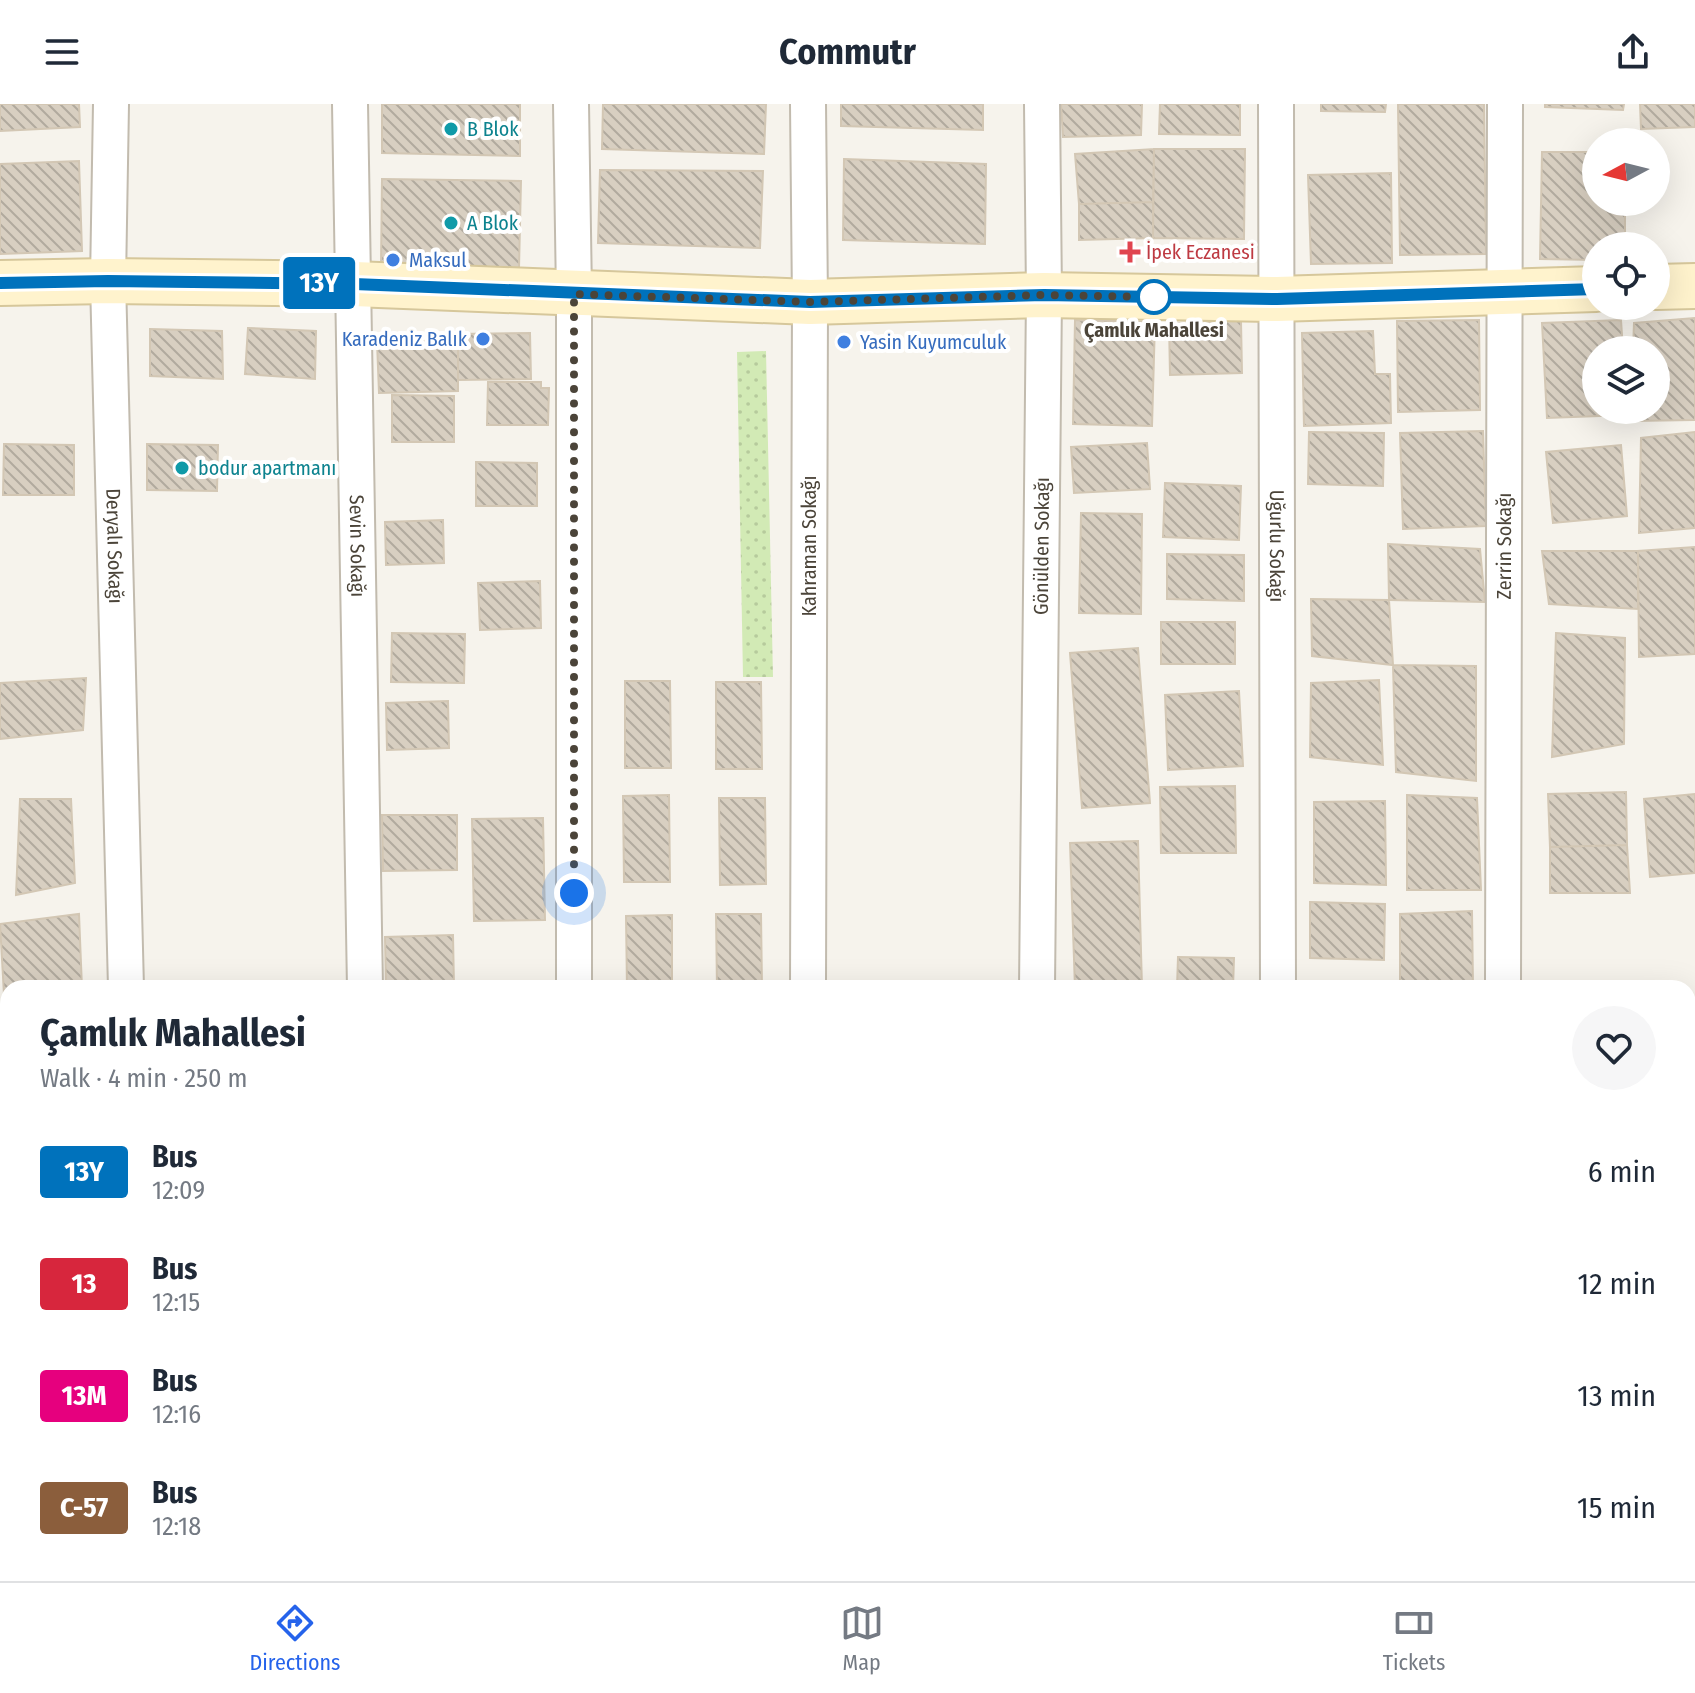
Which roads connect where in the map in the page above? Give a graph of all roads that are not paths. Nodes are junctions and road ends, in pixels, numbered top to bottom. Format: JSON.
{"nodes":[{"id":1,"x":111,"y":104,"type":"edge"},
{"id":2,"x":350,"y":104,"type":"edge"},
{"id":3,"x":571,"y":104,"type":"edge"},
{"id":4,"x":808,"y":104,"type":"edge"},
{"id":5,"x":1042,"y":104,"type":"edge"},
{"id":6,"x":1276,"y":104,"type":"edge"},
{"id":7,"x":1505,"y":104,"type":"edge"},
{"id":8,"x":108,"y":281,"type":"junction"},
{"id":9,"x":0,"y":283,"type":"edge"},
{"id":10,"x":354,"y":284,"type":"junction"},
{"id":11,"x":1695,"y":286,"type":"edge"},
{"id":12,"x":1670,"y":287,"type":"edge"},
{"id":13,"x":1582,"y":289,"type":"edge"},
{"id":14,"x":1505,"y":292,"type":"junction"},
{"id":15,"x":574,"y":294,"type":"junction"},
{"id":16,"x":1044,"y":295,"type":"junction"},
{"id":17,"x":1277,"y":299,"type":"junction"},
{"id":18,"x":810,"y":302,"type":"junction"},
{"id":19,"x":126,"y":980,"type":"edge"},
{"id":20,"x":365,"y":980,"type":"edge"},
{"id":21,"x":574,"y":980,"type":"edge"},
{"id":22,"x":808,"y":980,"type":"edge"},
{"id":23,"x":1037,"y":980,"type":"edge"},
{"id":24,"x":1278,"y":980,"type":"edge"},
{"id":25,"x":1503,"y":980,"type":"edge"}],
"edges":[{"from":1,"to":8,"type":"street","name":"Deryalı Sokağı"},
{"from":2,"to":10,"type":"street","name":"Sevin Sokağı"},
{"from":3,"to":15,"type":"street"},
{"from":4,"to":18,"type":"street","name":"Kahraman Sokağı"},
{"from":5,"to":16,"type":"street","name":"Gönülden Sokağı"},
{"from":6,"to":17,"type":"street","name":"Uğurlu Sokağı"},
{"from":7,"to":14,"type":"street","name":"Zerrin Sokağı"},
{"from":8,"to":9,"type":"main road"},
{"from":8,"to":10,"type":"main road"},
{"from":8,"to":19,"type":"street","name":"Deryalı Sokağı"},
{"from":10,"to":15,"type":"main road"},
{"from":10,"to":20,"type":"street","name":"Sevin Sokağı"},
{"from":11,"to":12,"type":"main road"},
{"from":13,"to":14,"type":"main road"},
{"from":14,"to":17,"type":"main road"},
{"from":14,"to":25,"type":"street","name":"Zerrin Sokağı"},
{"from":15,"to":18,"type":"main road"},
{"from":15,"to":21,"type":"street"},
{"from":16,"to":17,"type":"main road"},
{"from":16,"to":18,"type":"main road"},
{"from":16,"to":23,"type":"street","name":"Gönülden Sokağı"},
{"from":17,"to":24,"type":"street","name":"Uğurlu Sokağı"},
{"from":18,"to":22,"type":"street","name":"Kahraman Sokağı"}]}
